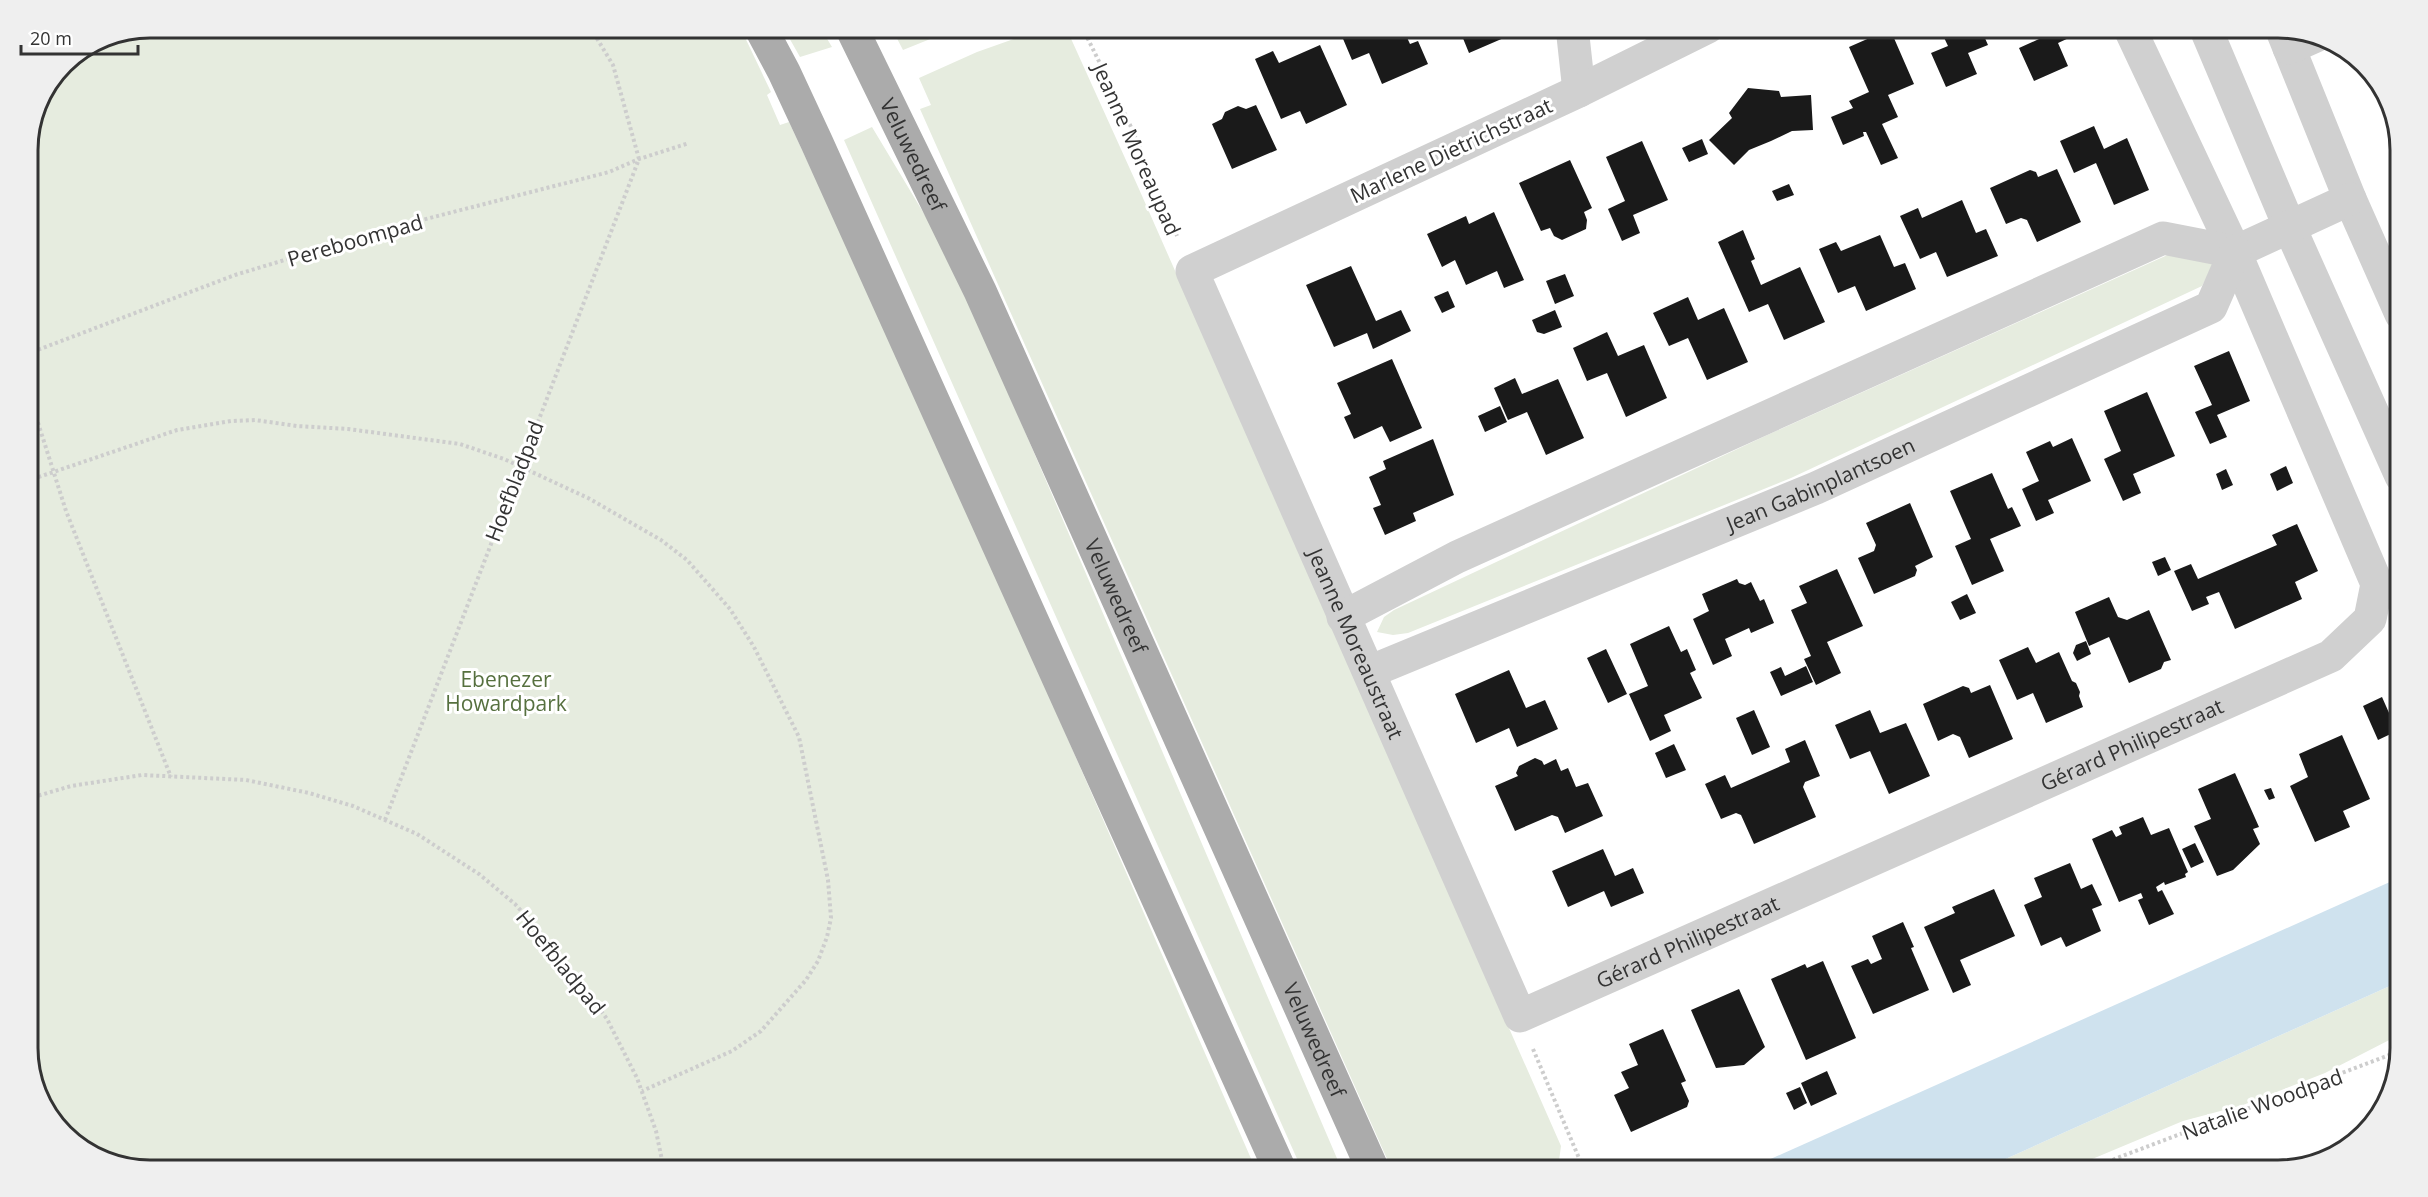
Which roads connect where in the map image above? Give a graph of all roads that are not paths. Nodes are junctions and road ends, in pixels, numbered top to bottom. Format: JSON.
{"nodes":[{"id":1,"x":766,"y":38,"type":"edge"},
{"id":2,"x":856,"y":38,"type":"edge"},
{"id":3,"x":1573,"y":38,"type":"edge"},
{"id":4,"x":1686,"y":38,"type":"edge"},
{"id":5,"x":2134,"y":38,"type":"edge"},
{"id":6,"x":2210,"y":38,"type":"edge"},
{"id":7,"x":2296,"y":39,"type":"edge"},
{"id":8,"x":1579,"y":91,"type":"junction"},
{"id":9,"x":2350,"y":199,"type":"junction"},
{"id":10,"x":2290,"y":228,"type":"junction"},
{"id":11,"x":2235,"y":252,"type":"junction"},
{"id":12,"x":1191,"y":271,"type":"joint"},
{"id":13,"x":2390,"y":289,"type":"edge"},
{"id":14,"x":2390,"y":451,"type":"edge"},
{"id":15,"x":1343,"y":617,"type":"junction"},
{"id":16,"x":1369,"y":672,"type":"junction"},
{"id":17,"x":1520,"y":1016,"type":"joint"},
{"id":18,"x":1276,"y":1160,"type":"edge"},
{"id":19,"x":1368,"y":1160,"type":"edge"}],
"edges":[{"from":1,"to":18,"type":"main road"},
{"from":2,"to":19,"type":"main road","name":"Veluwedreef"},
{"from":3,"to":8,"type":"street"},
{"from":4,"to":8,"type":"street","name":"Marlene Dietrichstraat"},
{"from":5,"to":11,"type":"street"},
{"from":6,"to":10,"type":"street"},
{"from":7,"to":9,"type":"street"},
{"from":8,"to":12,"type":"street","name":"Marlene Dietrichstraat"},
{"from":9,"to":10,"type":"street"},
{"from":9,"to":13,"type":"street"},
{"from":10,"to":11,"type":"street"},
{"from":10,"to":14,"type":"street"},
{"from":11,"to":15,"type":"street"},
{"from":11,"to":16,"type":"street","name":"Jean Gabinplantsoen"},
{"from":11,"to":17,"type":"street","name":"Gérard Philipestraat"},
{"from":12,"to":15,"type":"street","name":"Jeanne Moreaustraat"},
{"from":15,"to":16,"type":"street","name":"Jeanne Moreaustraat"},
{"from":16,"to":17,"type":"street","name":"Jeanne Moreaustraat"}]}
